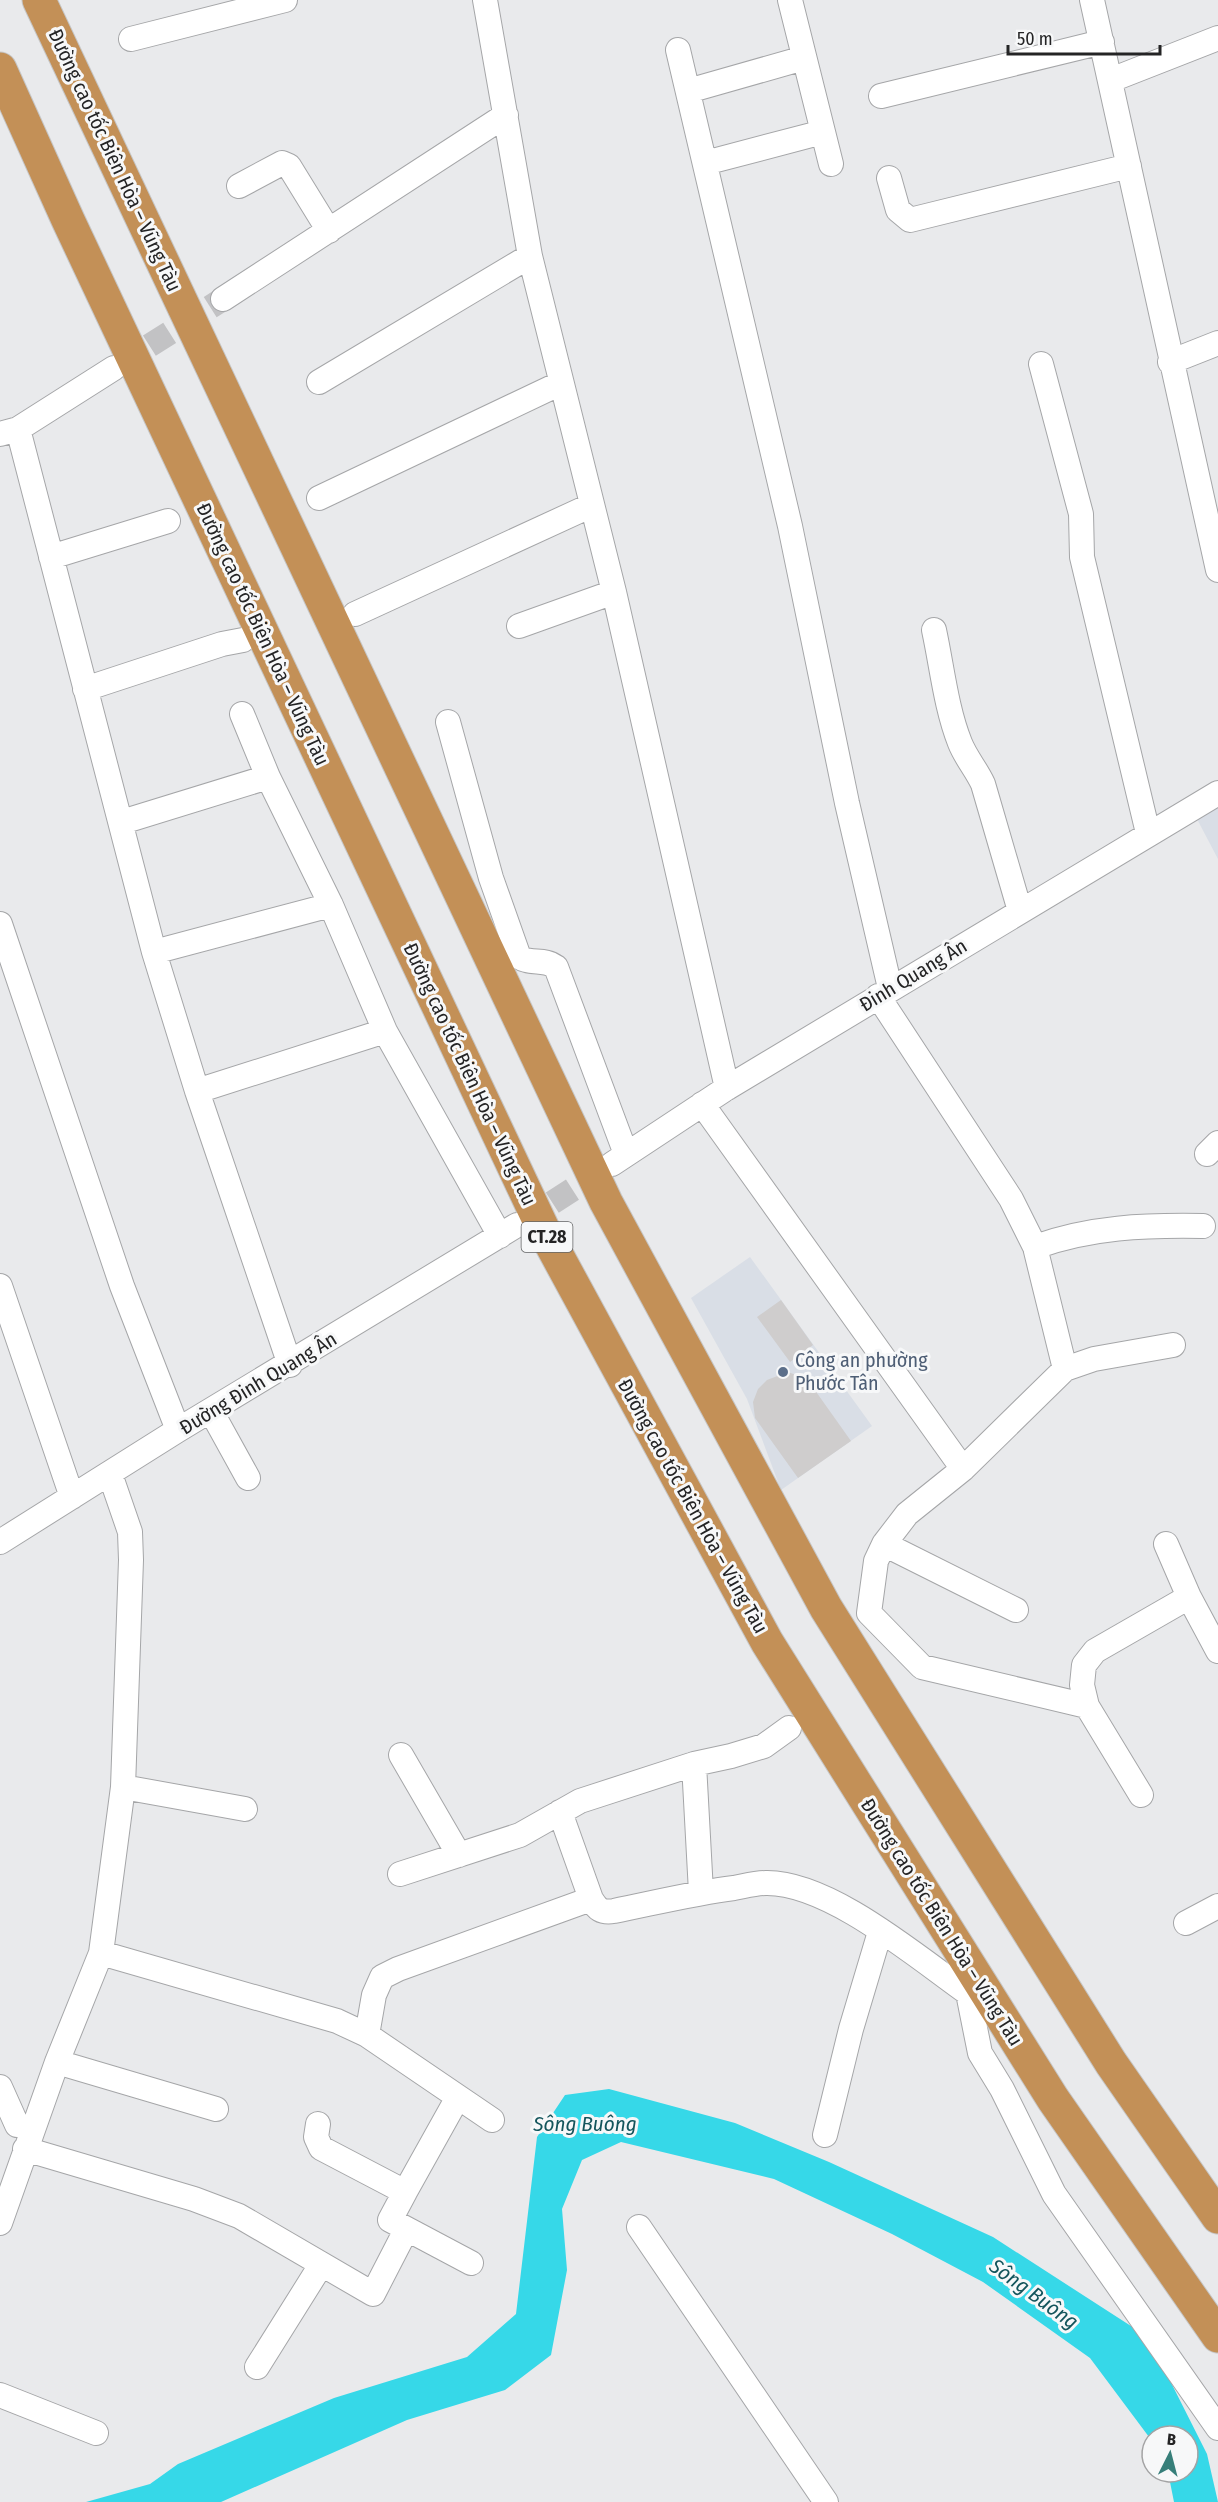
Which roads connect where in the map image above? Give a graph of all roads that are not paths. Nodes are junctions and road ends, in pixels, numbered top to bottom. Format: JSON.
{"nodes":[{"id":1,"x":39,"y":0,"type":"edge"},
{"id":2,"x":285,"y":0,"type":"edge"},
{"id":3,"x":485,"y":0,"type":"edge"},
{"id":4,"x":790,"y":0,"type":"edge"},
{"id":5,"x":1092,"y":0,"type":"edge"},
{"id":6,"x":1218,"y":38,"type":"edge"},
{"id":7,"x":131,"y":39,"type":"dead end"},
{"id":8,"x":1102,"y":42,"type":"junction"},
{"id":9,"x":678,"y":50,"type":"dead end"},
{"id":10,"x":804,"y":58,"type":"junction"},
{"id":11,"x":0,"y":69,"type":"edge"},
{"id":12,"x":1111,"y":80,"type":"junction"},
{"id":13,"x":688,"y":91,"type":"junction"},
{"id":14,"x":881,"y":96,"type":"dead end"},
{"id":15,"x":506,"y":115,"type":"junction"},
{"id":16,"x":823,"y":132,"type":"junction"},
{"id":17,"x":705,"y":163,"type":"junction"},
{"id":18,"x":831,"y":164,"type":"dead end"},
{"id":19,"x":1129,"y":166,"type":"junction"},
{"id":20,"x":889,"y":178,"type":"dead end"},
{"id":21,"x":239,"y":186,"type":"dead end"},
{"id":22,"x":329,"y":231,"type":"junction"},
{"id":23,"x":530,"y":256,"type":"junction"},
{"id":24,"x":223,"y":299,"type":"tunnel mouth"},
{"id":25,"x":1218,"y":344,"type":"edge"},
{"id":26,"x":1170,"y":362,"type":"junction"},
{"id":27,"x":1041,"y":364,"type":"dead end"},
{"id":28,"x":114,"y":368,"type":"tunnel mouth"},
{"id":29,"x":319,"y":382,"type":"dead end"},
{"id":30,"x":561,"y":382,"type":"junction"},
{"id":31,"x":9,"y":431,"type":"edge"},
{"id":32,"x":319,"y":498,"type":"dead end"},
{"id":33,"x":592,"y":505,"type":"junction"},
{"id":34,"x":168,"y":521,"type":"dead end"},
{"id":35,"x":51,"y":557,"type":"junction"},
{"id":36,"x":1218,"y":570,"type":"edge"},
{"id":37,"x":614,"y":592,"type":"junction"},
{"id":38,"x":355,"y":614,"type":"dead end"},
{"id":39,"x":519,"y":626,"type":"dead end"},
{"id":40,"x":934,"y":630,"type":"dead end"},
{"id":41,"x":243,"y":640,"type":"dead end"},
{"id":42,"x":85,"y":689,"type":"junction"},
{"id":43,"x":242,"y":714,"type":"dead end"},
{"id":44,"x":448,"y":722,"type":"dead end"},
{"id":45,"x":268,"y":777,"type":"junction"},
{"id":46,"x":1218,"y":793,"type":"edge"},
{"id":47,"x":122,"y":822,"type":"junction"},
{"id":48,"x":1148,"y":833,"type":"junction"},
{"id":49,"x":331,"y":905,"type":"junction"},
{"id":50,"x":1020,"y":911,"type":"junction"},
{"id":51,"x":0,"y":924,"type":"edge"},
{"id":52,"x":154,"y":952,"type":"junction"},
{"id":53,"x":884,"y":992,"type":"junction"},
{"id":54,"x":385,"y":1031,"type":"junction"},
{"id":55,"x":727,"y":1088,"type":"junction"},
{"id":56,"x":197,"y":1091,"type":"junction"},
{"id":57,"x":702,"y":1104,"type":"junction"},
{"id":58,"x":1203,"y":1226,"type":"dead end"},
{"id":59,"x":1035,"y":1247,"type":"junction"},
{"id":60,"x":3,"y":1301,"type":"edge"},
{"id":61,"x":1173,"y":1345,"type":"dead end"},
{"id":62,"x":290,"y":1365,"type":"junction"},
{"id":63,"x":1065,"y":1369,"type":"junction"},
{"id":64,"x":212,"y":1411,"type":"junction"},
{"id":65,"x":178,"y":1430,"type":"junction"},
{"id":66,"x":963,"y":1469,"type":"junction"},
{"id":67,"x":110,"y":1474,"type":"junction"},
{"id":68,"x":248,"y":1478,"type":"dead end"},
{"id":69,"x":72,"y":1497,"type":"junction"},
{"id":70,"x":0,"y":1542,"type":"edge"},
{"id":71,"x":884,"y":1544,"type":"junction"},
{"id":72,"x":1166,"y":1544,"type":"dead end"},
{"id":73,"x":1189,"y":1597,"type":"junction"},
{"id":74,"x":1016,"y":1610,"type":"dead end"},
{"id":75,"x":1218,"y":1651,"type":"edge"},
{"id":76,"x":1087,"y":1706,"type":"junction"},
{"id":77,"x":789,"y":1728,"type":"dead end"},
{"id":78,"x":401,"y":1755,"type":"dead end"},
{"id":79,"x":694,"y":1764,"type":"junction"},
{"id":80,"x":123,"y":1787,"type":"junction"},
{"id":81,"x":1141,"y":1795,"type":"dead end"},
{"id":82,"x":245,"y":1809,"type":"dead end"},
{"id":83,"x":560,"y":1812,"type":"junction"},
{"id":84,"x":459,"y":1855,"type":"junction"},
{"id":85,"x":400,"y":1874,"type":"dead end"},
{"id":86,"x":701,"y":1892,"type":"junction"},
{"id":87,"x":591,"y":1899,"type":"junction"},
{"id":88,"x":1218,"y":1906,"type":"edge"},
{"id":89,"x":1186,"y":1923,"type":"dead end"},
{"id":90,"x":880,"y":1932,"type":"junction"},
{"id":91,"x":101,"y":1953,"type":"junction"},
{"id":92,"x":367,"y":2034,"type":"junction"},
{"id":93,"x":57,"y":2062,"type":"junction"},
{"id":94,"x":0,"y":2087,"type":"edge"},
{"id":95,"x":458,"y":2097,"type":"junction"},
{"id":96,"x":216,"y":2109,"type":"dead end"},
{"id":97,"x":492,"y":2120,"type":"dead end"},
{"id":98,"x":17,"y":2124,"type":"dead end"},
{"id":99,"x":318,"y":2124,"type":"dead end"},
{"id":100,"x":825,"y":2134,"type":"dead end"},
{"id":101,"x":25,"y":2149,"type":"junction"},
{"id":102,"x":405,"y":2192,"type":"junction"},
{"id":103,"x":1218,"y":2217,"type":"edge"},
{"id":104,"x":0,"y":2223,"type":"edge"},
{"id":105,"x":639,"y":2227,"type":"dead end"},
{"id":106,"x":406,"y":2230,"type":"junction"},
{"id":107,"x":471,"y":2263,"type":"dead end"},
{"id":108,"x":321,"y":2265,"type":"junction"},
{"id":109,"x":1218,"y":2336,"type":"edge"},
{"id":110,"x":257,"y":2367,"type":"dead end"},
{"id":111,"x":0,"y":2395,"type":"edge"},
{"id":112,"x":1218,"y":2428,"type":"edge"},
{"id":113,"x":96,"y":2433,"type":"dead end"},
{"id":114,"x":826,"y":2502,"type":"edge"}],
"edges":[{"from":1,"to":103,"type":"highway","name":"Đường cao tốc Biên Hòa – Vũng Tàu"},
{"from":2,"to":7,"type":"street"},
{"from":3,"to":15,"type":"street"},
{"from":4,"to":10,"type":"street"},
{"from":5,"to":8,"type":"street"},
{"from":6,"to":12,"type":"street"},
{"from":8,"to":12,"type":"street"},
{"from":8,"to":14,"type":"street"},
{"from":9,"to":13,"type":"street"},
{"from":10,"to":13,"type":"street"},
{"from":10,"to":16,"type":"street"},
{"from":11,"to":109,"type":"highway","name":"Đường cao tốc Biên Hòa – Vũng Tàu","number":"CT.28"},
{"from":12,"to":19,"type":"street"},
{"from":13,"to":17,"type":"street"},
{"from":15,"to":22,"type":"street"},
{"from":15,"to":23,"type":"street"},
{"from":16,"to":17,"type":"street"},
{"from":16,"to":18,"type":"street"},
{"from":17,"to":53,"type":"street"},
{"from":19,"to":20,"type":"street"},
{"from":19,"to":26,"type":"street"},
{"from":21,"to":22,"type":"street"},
{"from":22,"to":24,"type":"street"},
{"from":23,"to":29,"type":"street"},
{"from":23,"to":30,"type":"street"},
{"from":25,"to":26,"type":"street"},
{"from":26,"to":36,"type":"street"},
{"from":27,"to":48,"type":"street"},
{"from":28,"to":31,"type":"street"},
{"from":30,"to":32,"type":"street"},
{"from":30,"to":33,"type":"street"},
{"from":31,"to":35,"type":"street"},
{"from":33,"to":37,"type":"street"},
{"from":33,"to":38,"type":"street"},
{"from":34,"to":35,"type":"street"},
{"from":35,"to":42,"type":"street"},
{"from":37,"to":39,"type":"street"},
{"from":37,"to":55,"type":"street"},
{"from":40,"to":50,"type":"street"},
{"from":41,"to":42,"type":"street"},
{"from":42,"to":47,"type":"street"},
{"from":43,"to":45,"type":"street"},
{"from":44,"to":57,"type":"street","name":"Đinh Quang Ân"},
{"from":45,"to":47,"type":"street"},
{"from":45,"to":49,"type":"street"},
{"from":46,"to":48,"type":"street","name":"Đinh Quang Ân"},
{"from":47,"to":52,"type":"street"},
{"from":48,"to":50,"type":"street","name":"Đinh Quang Ân"},
{"from":49,"to":52,"type":"street"},
{"from":49,"to":54,"type":"street"},
{"from":50,"to":53,"type":"street","name":"Đinh Quang Ân"},
{"from":51,"to":65,"type":"street"},
{"from":52,"to":56,"type":"street"},
{"from":53,"to":55,"type":"street","name":"Đinh Quang Ân"},
{"from":53,"to":59,"type":"street"},
{"from":54,"to":56,"type":"street"},
{"from":54,"to":62,"type":"street","name":"Đường Đinh Quang Ân"},
{"from":55,"to":57,"type":"street","name":"Đinh Quang Ân"},
{"from":56,"to":62,"type":"street"},
{"from":57,"to":66,"type":"street"},
{"from":58,"to":59,"type":"street"},
{"from":59,"to":63,"type":"street"},
{"from":60,"to":69,"type":"street"},
{"from":61,"to":63,"type":"street"},
{"from":62,"to":64,"type":"street","name":"Đường Đinh Quang Ân"},
{"from":63,"to":66,"type":"street"},
{"from":64,"to":65,"type":"street","name":"Đường Đinh Quang Ân"},
{"from":64,"to":68,"type":"street"},
{"from":65,"to":67,"type":"street","name":"Đường Đinh Quang Ân"},
{"from":66,"to":71,"type":"street"},
{"from":67,"to":69,"type":"street","name":"Đường Đinh Quang Ân"},
{"from":67,"to":80,"type":"street"},
{"from":69,"to":70,"type":"street","name":"Đường Đinh Quang Ân"},
{"from":71,"to":74,"type":"street"},
{"from":71,"to":76,"type":"street"},
{"from":72,"to":73,"type":"street"},
{"from":73,"to":75,"type":"street"},
{"from":73,"to":76,"type":"street"},
{"from":76,"to":81,"type":"street"},
{"from":77,"to":79,"type":"street"},
{"from":78,"to":84,"type":"street"},
{"from":79,"to":83,"type":"street"},
{"from":79,"to":86,"type":"street"},
{"from":80,"to":82,"type":"street"},
{"from":80,"to":91,"type":"street"},
{"from":83,"to":84,"type":"street"},
{"from":83,"to":87,"type":"street"},
{"from":84,"to":85,"type":"street"},
{"from":86,"to":87,"type":"street"},
{"from":86,"to":90,"type":"street"},
{"from":87,"to":92,"type":"street"},
{"from":88,"to":89,"type":"street"},
{"from":90,"to":100,"type":"street"},
{"from":90,"to":112,"type":"street"},
{"from":91,"to":92,"type":"street"},
{"from":91,"to":93,"type":"street"},
{"from":92,"to":95,"type":"street"},
{"from":93,"to":96,"type":"street"},
{"from":93,"to":101,"type":"street"},
{"from":94,"to":98,"type":"street"},
{"from":95,"to":97,"type":"street"},
{"from":95,"to":102,"type":"street"},
{"from":99,"to":102,"type":"street"},
{"from":101,"to":104,"type":"street"},
{"from":101,"to":108,"type":"street"},
{"from":102,"to":106,"type":"street"},
{"from":105,"to":114,"type":"street"},
{"from":106,"to":107,"type":"street"},
{"from":106,"to":108,"type":"street"},
{"from":108,"to":110,"type":"street"},
{"from":111,"to":113,"type":"street"}]}
